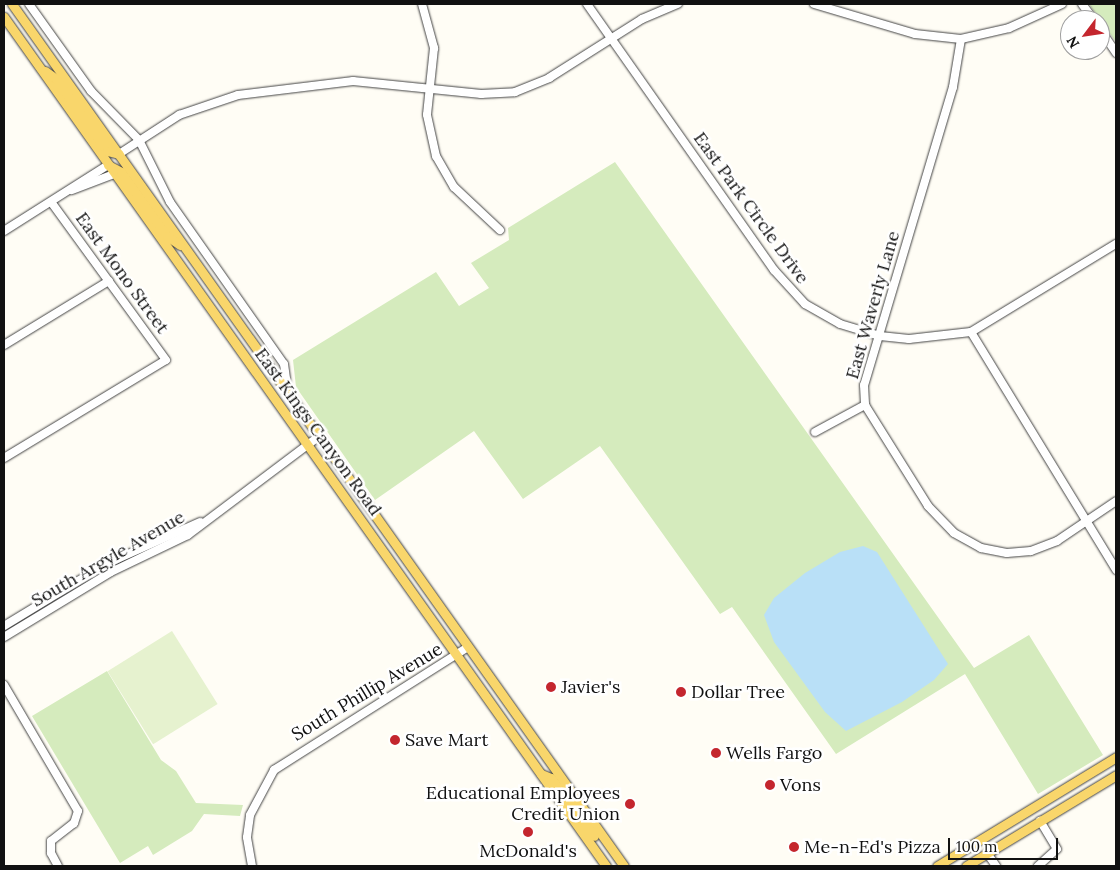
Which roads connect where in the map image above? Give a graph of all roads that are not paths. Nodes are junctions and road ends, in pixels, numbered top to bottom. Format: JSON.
{"nodes":[{"id":1,"x":12,"y":4,"type":"edge"},
{"id":2,"x":28,"y":4,"type":"edge"},
{"id":3,"x":422,"y":4,"type":"edge"},
{"id":4,"x":586,"y":4,"type":"edge"},
{"id":5,"x":678,"y":4,"type":"edge"},
{"id":6,"x":814,"y":4,"type":"edge"},
{"id":7,"x":1062,"y":4,"type":"edge"},
{"id":8,"x":4,"y":17,"type":"edge"},
{"id":9,"x":611,"y":38,"type":"junction"},
{"id":10,"x":961,"y":38,"type":"junction"},
{"id":11,"x":38,"y":66,"type":"junction"},
{"id":12,"x":431,"y":88,"type":"junction"},
{"id":13,"x":139,"y":140,"type":"junction"},
{"id":14,"x":119,"y":154,"type":"junction"},
{"id":15,"x":108,"y":165,"type":"junction"},
{"id":16,"x":114,"y":174,"type":"junction"},
{"id":17,"x":72,"y":190,"type":"junction"},
{"id":18,"x":52,"y":203,"type":"junction"},
{"id":19,"x":500,"y":230,"type":"dead end"},
{"id":20,"x":4,"y":232,"type":"edge"},
{"id":21,"x":1116,"y":244,"type":"edge"},
{"id":22,"x":186,"y":249,"type":"junction"},
{"id":23,"x":109,"y":281,"type":"junction"},
{"id":24,"x":971,"y":332,"type":"junction"},
{"id":25,"x":880,"y":336,"type":"junction"},
{"id":26,"x":4,"y":345,"type":"edge"},
{"id":27,"x":288,"y":394,"type":"junction"},
{"id":28,"x":865,"y":405,"type":"junction"},
{"id":29,"x":815,"y":432,"type":"dead end"},
{"id":30,"x":318,"y":438,"type":"junction"},
{"id":31,"x":308,"y":445,"type":"junction"},
{"id":32,"x":4,"y":458,"type":"edge"},
{"id":33,"x":1116,"y":501,"type":"edge"},
{"id":34,"x":200,"y":522,"type":"junction"},
{"id":35,"x":1087,"y":522,"type":"junction"},
{"id":36,"x":1116,"y":570,"type":"edge"},
{"id":37,"x":4,"y":626,"type":"edge"},
{"id":38,"x":4,"y":637,"type":"edge"},
{"id":39,"x":468,"y":647,"type":"junction"},
{"id":40,"x":457,"y":654,"type":"junction"},
{"id":41,"x":4,"y":685,"type":"edge"},
{"id":42,"x":1116,"y":757,"type":"edge"},
{"id":43,"x":542,"y":774,"type":"junction"},
{"id":44,"x":1116,"y":775,"type":"edge"},
{"id":45,"x":1040,"y":821,"type":"junction"},
{"id":46,"x":602,"y":837,"type":"junction"},
{"id":47,"x":988,"y":853,"type":"junction"},
{"id":48,"x":58,"y":866,"type":"edge"},
{"id":49,"x":252,"y":866,"type":"edge"},
{"id":50,"x":606,"y":866,"type":"edge"},
{"id":51,"x":624,"y":866,"type":"edge"},
{"id":52,"x":937,"y":866,"type":"edge"},
{"id":53,"x":966,"y":866,"type":"edge"},
{"id":54,"x":996,"y":866,"type":"edge"},
{"id":55,"x":1038,"y":866,"type":"edge"}],
"edges":[{"from":1,"to":14,"type":"main road","name":"East Kings Canyon Road"},
{"from":2,"to":13,"type":"street","name":"East Kings Canyon Road"},
{"from":3,"to":12,"type":"street"},
{"from":4,"to":9,"type":"street","name":"East Park Circle Drive"},
{"from":5,"to":9,"type":"street"},
{"from":6,"to":10,"type":"street"},
{"from":7,"to":10,"type":"street"},
{"from":8,"to":11,"type":"main road","name":"East Kings Canyon Road"},
{"from":9,"to":12,"type":"street"},
{"from":9,"to":25,"type":"street","name":"East Park Circle Drive"},
{"from":10,"to":25,"type":"street","name":"East Waverly Lane"},
{"from":11,"to":14,"type":"main road"},
{"from":11,"to":15,"type":"main road","name":"East Kings Canyon Road"},
{"from":12,"to":13,"type":"street"},
{"from":12,"to":19,"type":"street"},
{"from":13,"to":14,"type":"street"},
{"from":13,"to":27,"type":"street","name":"East Kings Canyon Road"},
{"from":14,"to":22,"type":"main road","name":"East Kings Canyon Road"},
{"from":15,"to":16,"type":"main road","name":"East Kings Canyon Road"},
{"from":15,"to":17,"type":"street"},
{"from":15,"to":22,"type":"main road"},
{"from":16,"to":17,"type":"street"},
{"from":16,"to":31,"type":"main road","name":"East Kings Canyon Road"},
{"from":17,"to":18,"type":"street"},
{"from":18,"to":20,"type":"street"},
{"from":18,"to":23,"type":"street","name":"East Mono Street"},
{"from":21,"to":24,"type":"street"},
{"from":22,"to":27,"type":"main road","name":"East Kings Canyon Road"},
{"from":23,"to":26,"type":"street"},
{"from":23,"to":32,"type":"street","name":"East Mono Street"},
{"from":24,"to":25,"type":"street","name":"East Park Circle Drive"},
{"from":24,"to":35,"type":"street"},
{"from":25,"to":28,"type":"street","name":"East Waverly Lane"},
{"from":27,"to":30,"type":"main road","name":"East Kings Canyon Road"},
{"from":28,"to":29,"type":"street"},
{"from":28,"to":35,"type":"street","name":"East Waverly Lane"},
{"from":30,"to":31,"type":"street","name":"South Argyle Avenue"},
{"from":30,"to":39,"type":"main road","name":"East Kings Canyon Road"},
{"from":31,"to":34,"type":"street","name":"South Argyle Avenue"},
{"from":31,"to":40,"type":"main road","name":"East Kings Canyon Road"},
{"from":33,"to":35,"type":"street","name":"East Waverly Lane"},
{"from":34,"to":37,"type":"street","name":"South Argyle Avenue"},
{"from":34,"to":38,"type":"street","name":"South Argyle Avenue"},
{"from":35,"to":36,"type":"street"},
{"from":39,"to":40,"type":"street","name":"South Phillip Avenue"},
{"from":39,"to":46,"type":"main road","name":"East Kings Canyon Road"},
{"from":40,"to":43,"type":"main road","name":"East Kings Canyon Road"},
{"from":40,"to":49,"type":"street","name":"South Phillip Avenue"},
{"from":41,"to":48,"type":"street"},
{"from":42,"to":52,"type":"main road"},
{"from":43,"to":46,"type":"main road"},
{"from":43,"to":50,"type":"main road","name":"East Kings Canyon Road"},
{"from":44,"to":45,"type":"main road"},
{"from":45,"to":47,"type":"main road"},
{"from":45,"to":55,"type":"street"},
{"from":46,"to":51,"type":"main road","name":"East Kings Canyon Road"},
{"from":47,"to":53,"type":"main road"},
{"from":47,"to":54,"type":"street"}]}
